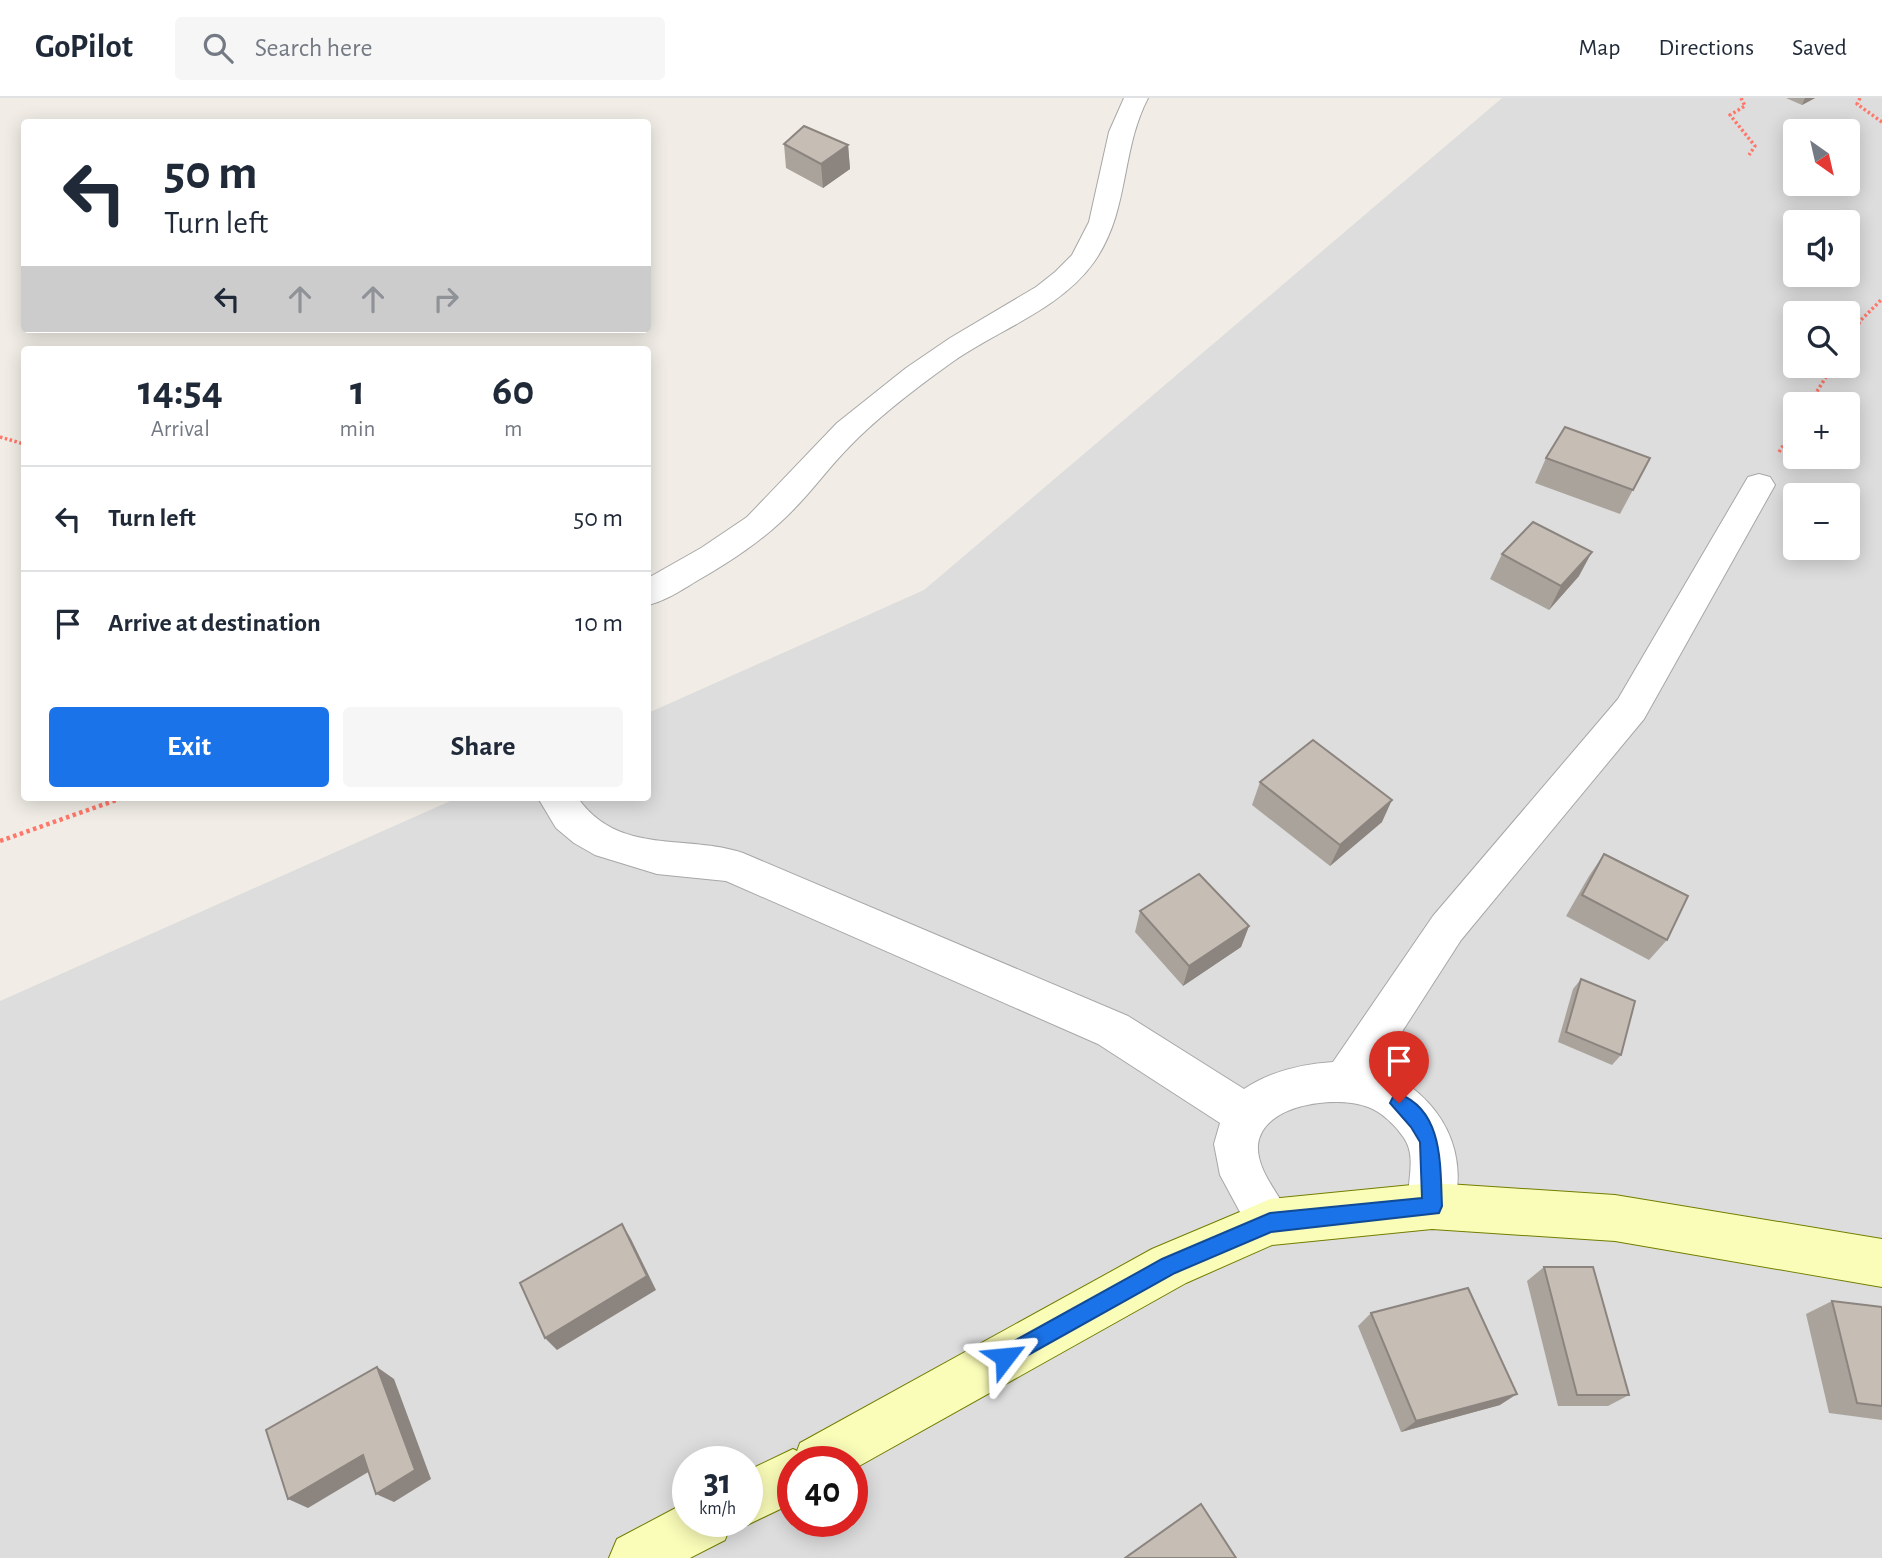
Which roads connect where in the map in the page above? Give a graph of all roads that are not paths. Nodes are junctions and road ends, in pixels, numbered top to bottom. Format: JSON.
{"nodes":[{"id":1,"x":1136,"y":98,"type":"edge"},
{"id":2,"x":1759,"y":485,"type":"dead end"},
{"id":3,"x":651,"y":591,"type":"edge"},
{"id":4,"x":559,"y":801,"type":"edge"},
{"id":5,"x":1344,"y":1083,"type":"junction"},
{"id":6,"x":1246,"y":1115,"type":"junction"},
{"id":7,"x":1432,"y":1206,"type":"junction"},
{"id":8,"x":1270,"y":1222,"type":"junction"},
{"id":9,"x":1882,"y":1263,"type":"edge"},
{"id":10,"x":845,"y":1446,"type":"edge"},
{"id":11,"x":676,"y":1537,"type":"edge"},
{"id":12,"x":636,"y":1558,"type":"edge"}],
"edges":[{"from":1,"to":3,"type":"street"},
{"from":2,"to":5,"type":"street"},
{"from":4,"to":6,"type":"street"},
{"from":5,"to":6,"type":"street"},
{"from":5,"to":7,"type":"street"},
{"from":6,"to":8,"type":"street"},
{"from":7,"to":8,"type":"street"},
{"from":7,"to":9,"type":"street"},
{"from":8,"to":10,"type":"street"},
{"from":11,"to":12,"type":"street"}]}
